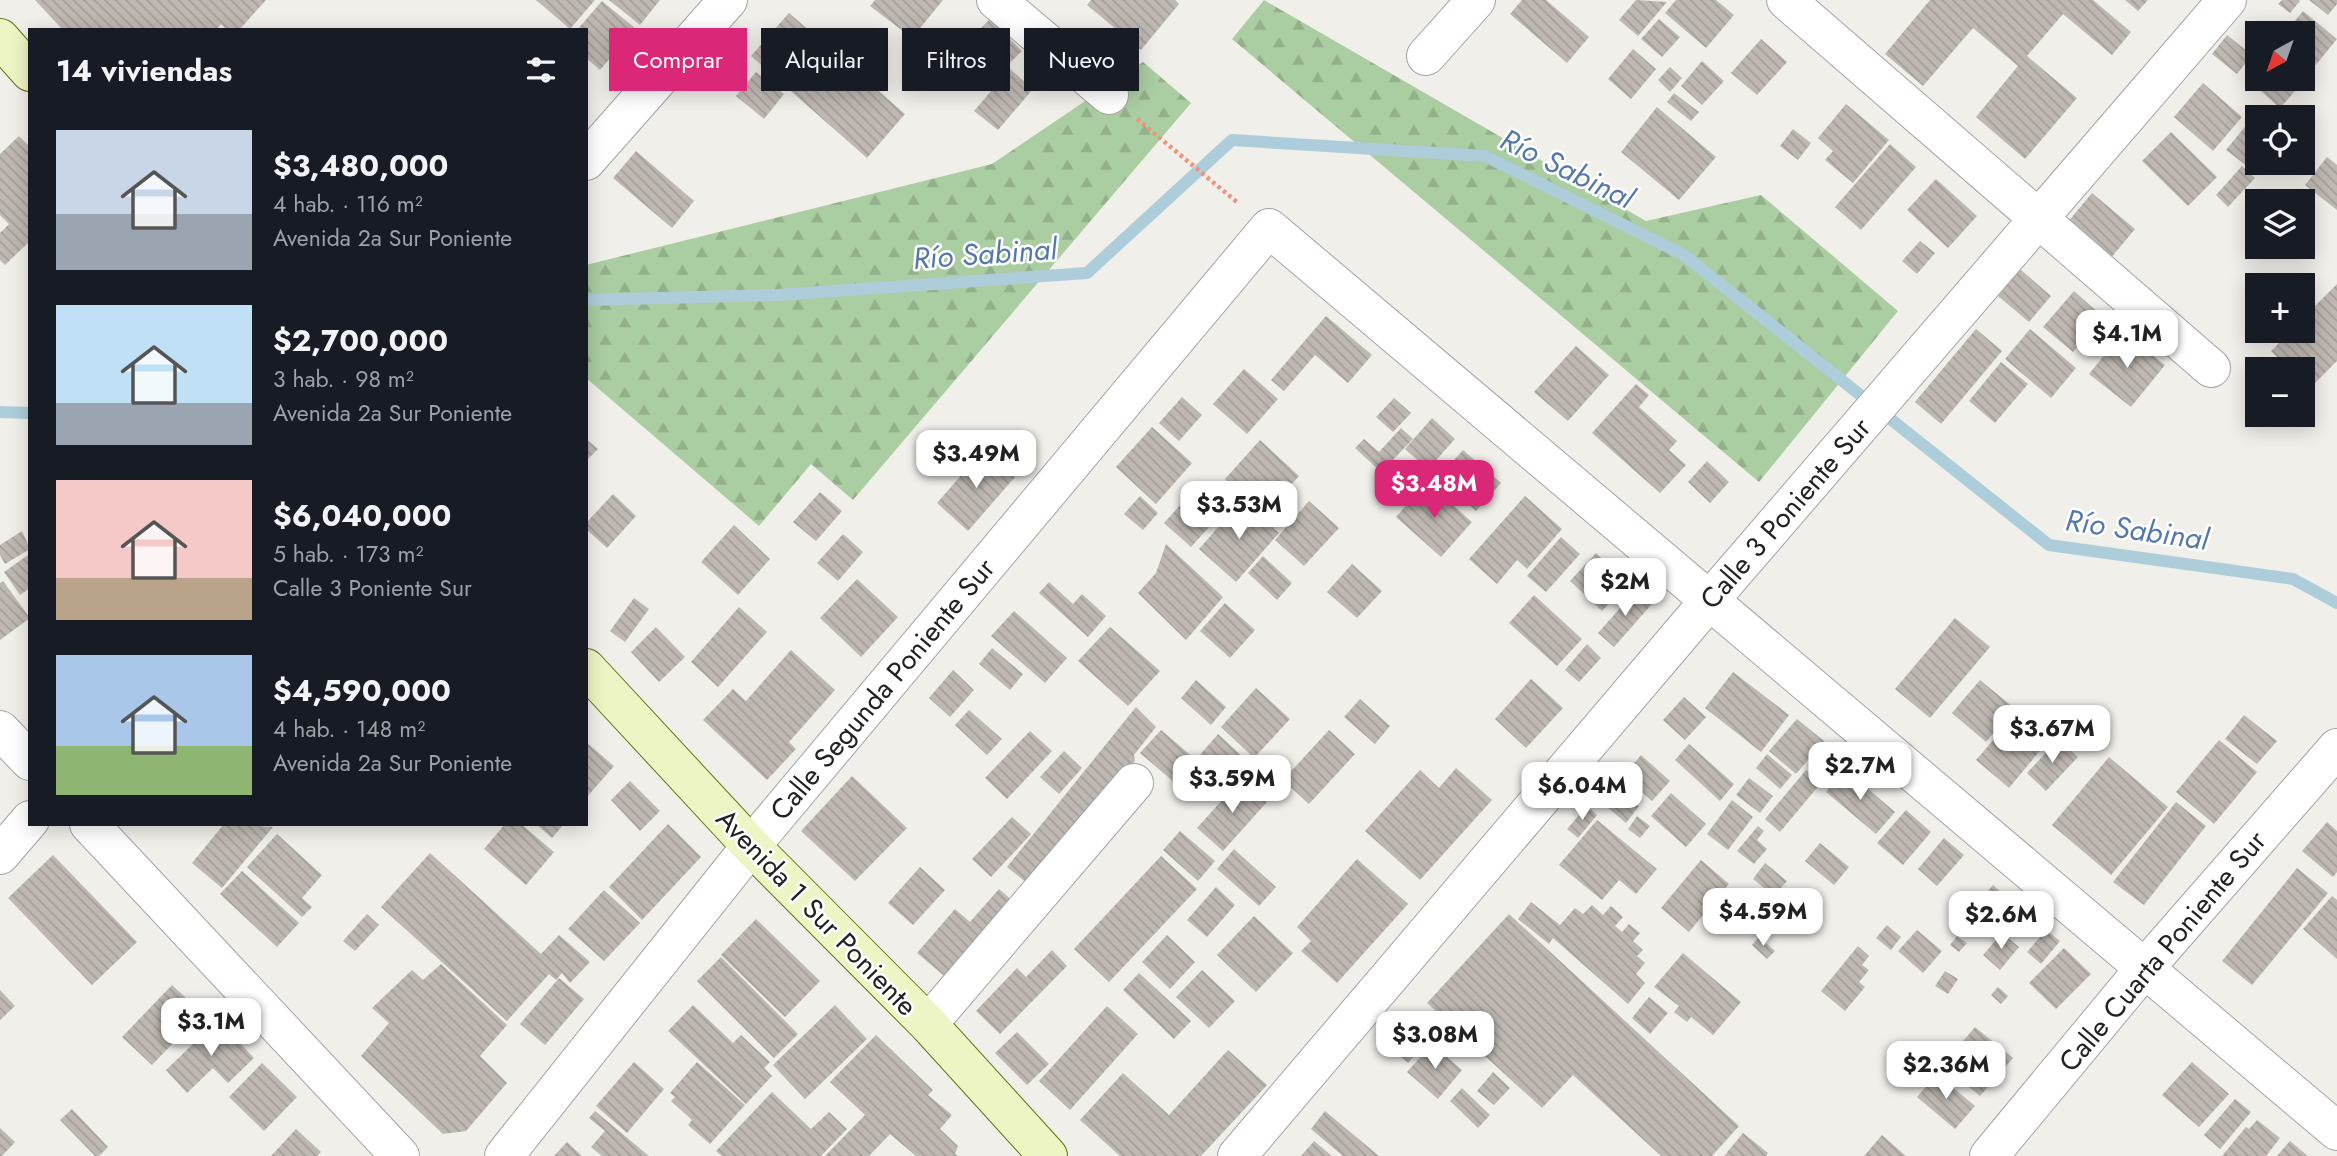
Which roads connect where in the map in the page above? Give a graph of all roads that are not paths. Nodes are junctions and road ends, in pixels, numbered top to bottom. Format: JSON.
{"nodes":[{"id":1,"x":728,"y":0,"type":"edge"},
{"id":2,"x":996,"y":0,"type":"edge"},
{"id":3,"x":1476,"y":0,"type":"edge"},
{"id":4,"x":1786,"y":0,"type":"edge"},
{"id":5,"x":2227,"y":0,"type":"edge"},
{"id":6,"x":0,"y":38,"type":"edge"},
{"id":7,"x":1426,"y":56,"type":"dead end"},
{"id":8,"x":28,"y":70,"type":"edge"},
{"id":9,"x":1109,"y":95,"type":"road end"},
{"id":10,"x":588,"y":159,"type":"edge"},
{"id":11,"x":2040,"y":217,"type":"junction"},
{"id":12,"x":2211,"y":368,"type":"dead end"},
{"id":13,"x":1709,"y":601,"type":"junction"},
{"id":14,"x":588,"y":670,"type":"edge"},
{"id":15,"x":0,"y":730,"type":"edge"},
{"id":16,"x":2337,"y":748,"type":"edge"},
{"id":17,"x":28,"y":759,"type":"edge"},
{"id":18,"x":1134,"y":783,"type":"dead end"},
{"id":19,"x":28,"y":822,"type":"edge"},
{"id":20,"x":91,"y":826,"type":"edge"},
{"id":21,"x":751,"y":846,"type":"junction"},
{"id":22,"x":0,"y":855,"type":"edge"},
{"id":23,"x":2144,"y":969,"type":"junction"},
{"id":24,"x":928,"y":1024,"type":"junction"},
{"id":25,"x":2337,"y":1131,"type":"edge"},
{"id":26,"x":400,"y":1156,"type":"edge"},
{"id":27,"x":504,"y":1156,"type":"edge"},
{"id":28,"x":1048,"y":1156,"type":"edge"},
{"id":29,"x":1237,"y":1156,"type":"edge"},
{"id":30,"x":1990,"y":1156,"type":"edge"}],
"edges":[{"from":1,"to":10,"type":"street"},
{"from":2,"to":9,"type":"street"},
{"from":3,"to":7,"type":"street"},
{"from":4,"to":11,"type":"street"},
{"from":5,"to":11,"type":"street","name":"Calle 3 Poniente Sur"},
{"from":6,"to":8,"type":"street"},
{"from":11,"to":12,"type":"street"},
{"from":11,"to":13,"type":"street","name":"Calle 3 Poniente Sur"},
{"from":13,"to":21,"type":"street","name":"Calle Segunda Poniente Sur"},
{"from":13,"to":23,"type":"street"},
{"from":13,"to":29,"type":"street","name":"Calle 3 Poniente Sur"},
{"from":14,"to":21,"type":"street","name":"Avenida 1 Sur Poniente"},
{"from":15,"to":17,"type":"street"},
{"from":16,"to":23,"type":"street","name":"Calle Cuarta Poniente Sur"},
{"from":18,"to":24,"type":"street"},
{"from":19,"to":22,"type":"street"},
{"from":20,"to":26,"type":"street"},
{"from":21,"to":24,"type":"street","name":"Avenida 1 Sur Poniente"},
{"from":21,"to":27,"type":"street","name":"Calle Segunda Poniente Sur"},
{"from":23,"to":25,"type":"street"},
{"from":23,"to":30,"type":"street","name":"Calle Cuarta Poniente Sur"},
{"from":24,"to":28,"type":"street","name":"Avenida 1 Sur Poniente"}]}
